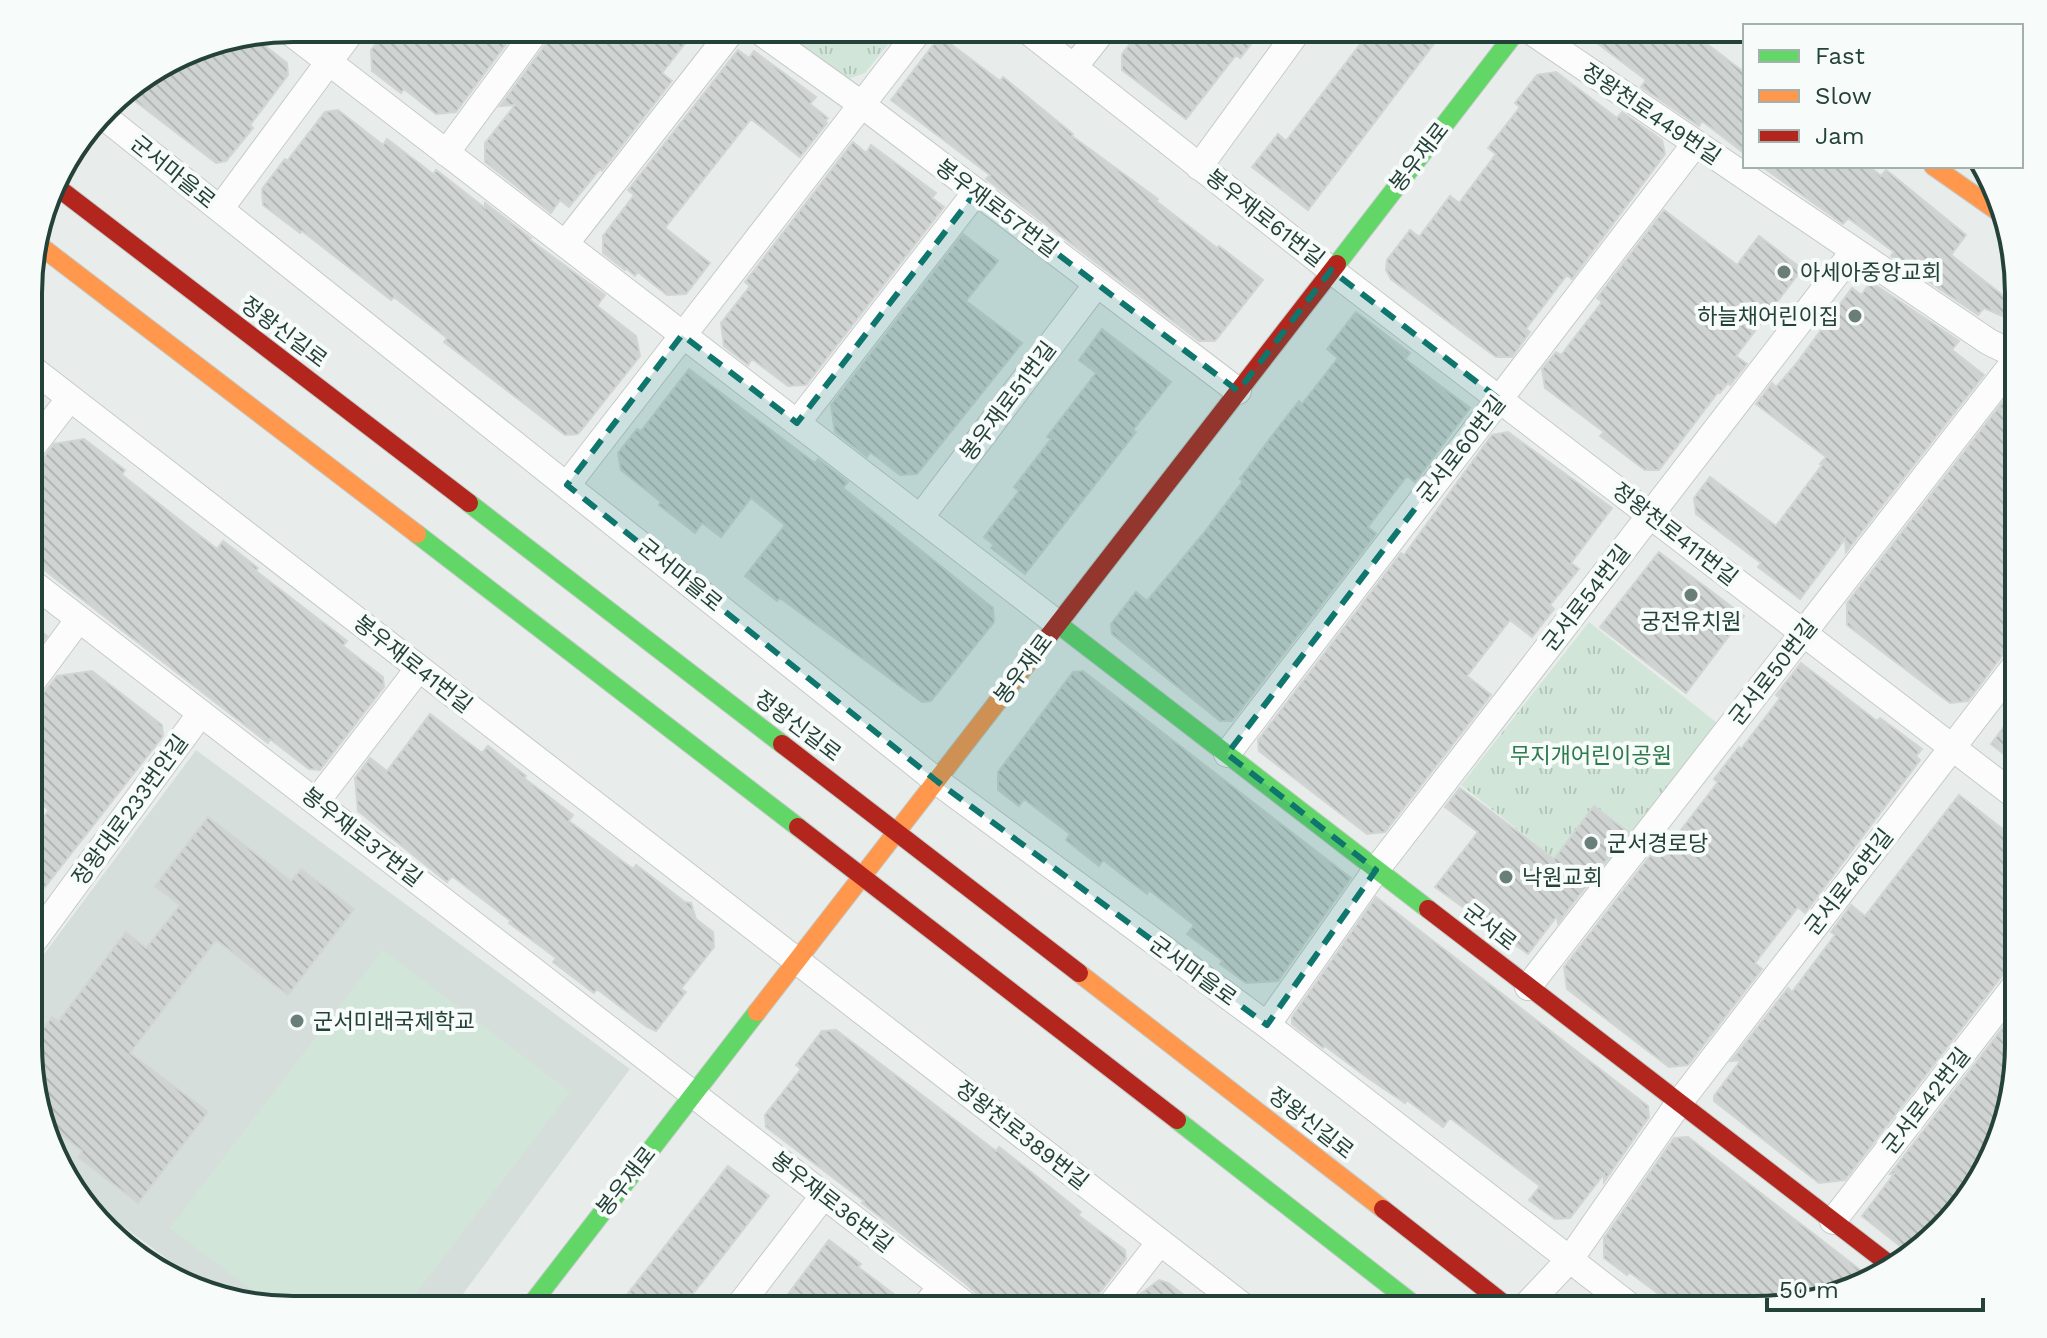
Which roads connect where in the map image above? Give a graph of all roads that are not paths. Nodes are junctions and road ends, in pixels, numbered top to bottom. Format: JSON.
{"nodes":[{"id":1,"x":302,"y":42,"type":"edge"},
{"id":2,"x":343,"y":42,"type":"edge"},
{"id":3,"x":528,"y":42,"type":"edge"},
{"id":4,"x":723,"y":42,"type":"edge"},
{"id":5,"x":775,"y":42,"type":"edge"},
{"id":6,"x":910,"y":42,"type":"edge"},
{"id":7,"x":1042,"y":42,"type":"edge"},
{"id":8,"x":1094,"y":42,"type":"edge"},
{"id":9,"x":1290,"y":42,"type":"edge"},
{"id":10,"x":1508,"y":42,"type":"edge"},
{"id":11,"x":1546,"y":42,"type":"edge"},
{"id":12,"x":327,"y":62,"type":"junction"},
{"id":13,"x":1074,"y":67,"type":"junction"},
{"id":14,"x":861,"y":104,"type":"junction"},
{"id":15,"x":110,"y":121,"type":"edge"},
{"id":16,"x":1695,"y":144,"type":"junction"},
{"id":17,"x":446,"y":153,"type":"junction"},
{"id":18,"x":1199,"y":167,"type":"junction"},
{"id":19,"x":1936,"y":168,"type":"edge"},
{"id":20,"x":63,"y":192,"type":"edge"},
{"id":21,"x":976,"y":192,"type":"junction"},
{"id":22,"x":1989,"y":205,"type":"edge"},
{"id":23,"x":220,"y":209,"type":"junction"},
{"id":24,"x":565,"y":244,"type":"junction"},
{"id":25,"x":46,"y":250,"type":"edge"},
{"id":26,"x":1854,"y":251,"type":"junction"},
{"id":27,"x":1331,"y":270,"type":"junction"},
{"id":28,"x":1097,"y":284,"type":"junction"},
{"id":29,"x":682,"y":335,"type":"junction"},
{"id":30,"x":2004,"y":349,"type":"edge"},
{"id":31,"x":2004,"y":374,"type":"edge"},
{"id":32,"x":42,"y":376,"type":"edge"},
{"id":33,"x":1238,"y":391,"type":"junction"},
{"id":34,"x":70,"y":398,"type":"junction"},
{"id":35,"x":1499,"y":399,"type":"junction"},
{"id":36,"x":797,"y":423,"type":"junction"},
{"id":37,"x":42,"y":434,"type":"edge"},
{"id":38,"x":567,"y":485,"type":"junction"},
{"id":39,"x":1650,"y":515,"type":"junction"},
{"id":40,"x":920,"y":518,"type":"junction"},
{"id":41,"x":42,"y":590,"type":"edge"},
{"id":42,"x":79,"y":619,"type":"junction"},
{"id":43,"x":1058,"y":624,"type":"junction"},
{"id":44,"x":1804,"y":633,"type":"junction"},
{"id":45,"x":419,"y":668,"type":"junction"},
{"id":46,"x":42,"y":669,"type":"edge"},
{"id":47,"x":2004,"y":681,"type":"edge"},
{"id":48,"x":201,"y":713,"type":"junction"},
{"id":49,"x":1953,"y":748,"type":"junction"},
{"id":50,"x":1227,"y":754,"type":"junction"},
{"id":51,"x":938,"y":782,"type":"junction"},
{"id":52,"x":2004,"y":787,"type":"edge"},
{"id":53,"x":316,"y":802,"type":"junction"},
{"id":54,"x":897,"y":832,"type":"junction"},
{"id":55,"x":1376,"y":870,"type":"junction"},
{"id":56,"x":862,"y":876,"type":"junction"},
{"id":57,"x":42,"y":930,"type":"edge"},
{"id":58,"x":797,"y":961,"type":"junction"},
{"id":59,"x":1528,"y":987,"type":"junction"},
{"id":60,"x":2004,"y":1000,"type":"edge"},
{"id":61,"x":1267,"y":1025,"type":"junction"},
{"id":62,"x":693,"y":1094,"type":"junction"},
{"id":63,"x":1679,"y":1103,"type":"junction"},
{"id":64,"x":824,"y":1195,"type":"junction"},
{"id":65,"x":1833,"y":1221,"type":"junction"},
{"id":66,"x":1160,"y":1242,"type":"junction"},
{"id":67,"x":1570,"y":1259,"type":"junction"},
{"id":68,"x":1884,"y":1260,"type":"edge"},
{"id":69,"x":941,"y":1286,"type":"junction"},
{"id":70,"x":1118,"y":1295,"type":"edge"},
{"id":71,"x":1229,"y":1295,"type":"edge"},
{"id":72,"x":1402,"y":1295,"type":"edge"},
{"id":73,"x":1493,"y":1295,"type":"edge"},
{"id":74,"x":1536,"y":1295,"type":"edge"},
{"id":75,"x":1616,"y":1295,"type":"edge"},
{"id":76,"x":538,"y":1296,"type":"edge"},
{"id":77,"x":747,"y":1296,"type":"edge"},
{"id":78,"x":934,"y":1296,"type":"edge"},
{"id":79,"x":953,"y":1296,"type":"edge"}],
"edges":[{"from":1,"to":12,"type":"street"},
{"from":2,"to":12,"type":"street"},
{"from":3,"to":17,"type":"street"},
{"from":4,"to":24,"type":"street"},
{"from":5,"to":14,"type":"street","name":"봉우재로57번길"},
{"from":6,"to":14,"type":"street"},
{"from":7,"to":13,"type":"street","name":"봉우재로61번길"},
{"from":8,"to":13,"type":"street"},
{"from":9,"to":18,"type":"street","name":"봉우재로61번길"},
{"from":10,"to":27,"type":"street","name":"봉우재로"},
{"from":11,"to":16,"type":"street","name":"정왕천로449번길"},
{"from":12,"to":17,"type":"street"},
{"from":12,"to":23,"type":"street"},
{"from":13,"to":18,"type":"street","name":"봉우재로61번길"},
{"from":14,"to":21,"type":"street","name":"봉우재로57번길"},
{"from":14,"to":29,"type":"street"},
{"from":15,"to":23,"type":"street","name":"군서마을로"},
{"from":16,"to":26,"type":"street","name":"정왕천로449번길"},
{"from":16,"to":35,"type":"street","name":"군서로60번길"},
{"from":17,"to":24,"type":"street"},
{"from":18,"to":27,"type":"street","name":"봉우재로61번길"},
{"from":19,"to":22,"type":"street"},
{"from":20,"to":54,"type":"street","name":"정왕신길로"},
{"from":21,"to":28,"type":"street","name":"봉우재로57번길"},
{"from":21,"to":36,"type":"street"},
{"from":23,"to":38,"type":"street","name":"군서마을로"},
{"from":24,"to":29,"type":"street"},
{"from":25,"to":56,"type":"street"},
{"from":26,"to":30,"type":"street","name":"정왕천로449번길"},
{"from":26,"to":39,"type":"street","name":"군서로54번길"},
{"from":27,"to":33,"type":"street","name":"봉우재로"},
{"from":27,"to":35,"type":"street","name":"정왕천로411번길"},
{"from":28,"to":33,"type":"street","name":"봉우재로57번길"},
{"from":28,"to":40,"type":"street","name":"봉우재로51번길"},
{"from":29,"to":36,"type":"street"},
{"from":29,"to":38,"type":"street"},
{"from":31,"to":44,"type":"street","name":"군서로50번길"},
{"from":32,"to":34,"type":"street","name":"봉우재로41번길"},
{"from":33,"to":43,"type":"street","name":"봉우재로"},
{"from":34,"to":37,"type":"street"},
{"from":34,"to":45,"type":"street","name":"봉우재로41번길"},
{"from":35,"to":39,"type":"street","name":"정왕천로411번길"},
{"from":35,"to":50,"type":"street","name":"군서로60번길"},
{"from":36,"to":40,"type":"street"},
{"from":38,"to":51,"type":"street","name":"군서마을로"},
{"from":39,"to":44,"type":"street","name":"정왕천로411번길"},
{"from":39,"to":55,"type":"street","name":"군서로54번길"},
{"from":40,"to":43,"type":"street"},
{"from":41,"to":42,"type":"street","name":"봉우재로37번길"},
{"from":42,"to":46,"type":"street"},
{"from":42,"to":48,"type":"street","name":"봉우재로37번길"},
{"from":43,"to":50,"type":"street","name":"군서로"},
{"from":43,"to":51,"type":"street","name":"봉우재로"},
{"from":44,"to":49,"type":"street","name":"정왕천로411번길"},
{"from":44,"to":59,"type":"street","name":"군서로50번길"},
{"from":45,"to":53,"type":"street"},
{"from":45,"to":58,"type":"street","name":"봉우재로41번길"},
{"from":47,"to":49,"type":"street","name":"군서로46번길"},
{"from":48,"to":53,"type":"street","name":"봉우재로37번길"},
{"from":48,"to":57,"type":"street","name":"정왕대로233번안길"},
{"from":49,"to":52,"type":"street","name":"정왕천로411번길"},
{"from":49,"to":63,"type":"street","name":"군서로46번길"},
{"from":50,"to":55,"type":"street","name":"군서로"},
{"from":51,"to":54,"type":"street","name":"봉우재로"},
{"from":51,"to":61,"type":"street","name":"군서마을로"},
{"from":53,"to":62,"type":"street","name":"봉우재로37번길"},
{"from":54,"to":56,"type":"street","name":"봉우재로"},
{"from":54,"to":73,"type":"street","name":"정왕신길로"},
{"from":55,"to":59,"type":"street","name":"군서로"},
{"from":55,"to":61,"type":"street"},
{"from":56,"to":58,"type":"street","name":"봉우재로"},
{"from":56,"to":72,"type":"street"},
{"from":58,"to":62,"type":"street","name":"봉우재로"},
{"from":58,"to":66,"type":"street","name":"정왕천로389번길"},
{"from":59,"to":63,"type":"street","name":"군서로"},
{"from":60,"to":65,"type":"street","name":"군서로42번길"},
{"from":61,"to":67,"type":"street","name":"군서마을로"},
{"from":62,"to":64,"type":"street","name":"봉우재로36번길"},
{"from":62,"to":76,"type":"street","name":"봉우재로"},
{"from":63,"to":65,"type":"street","name":"군서로"},
{"from":63,"to":67,"type":"street"},
{"from":64,"to":69,"type":"street","name":"봉우재로36번길"},
{"from":64,"to":77,"type":"street"},
{"from":65,"to":68,"type":"street","name":"군서로"},
{"from":66,"to":70,"type":"street"},
{"from":66,"to":71,"type":"street","name":"정왕천로389번길"},
{"from":67,"to":74,"type":"street"},
{"from":67,"to":75,"type":"street","name":"군서마을로"},
{"from":69,"to":78,"type":"street"},
{"from":69,"to":79,"type":"street","name":"봉우재로36번길"}]}
